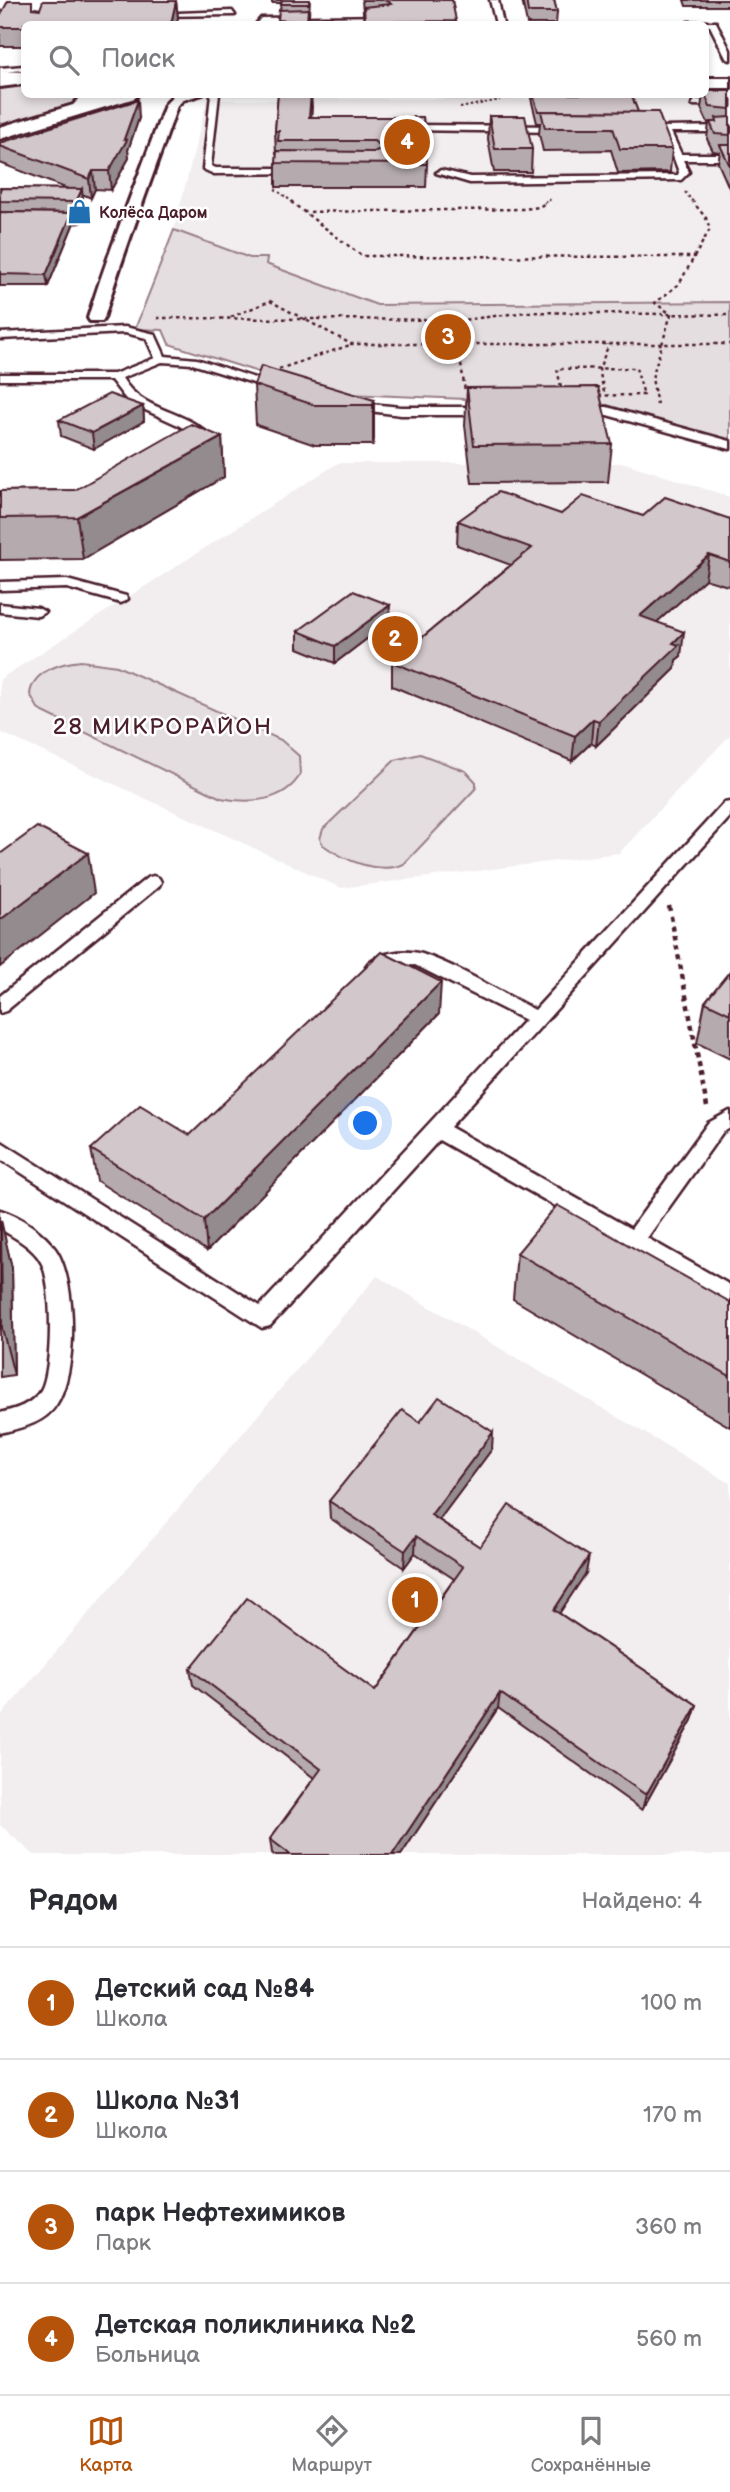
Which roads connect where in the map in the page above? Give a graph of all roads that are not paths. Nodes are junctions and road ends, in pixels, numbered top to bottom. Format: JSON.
{"nodes":[{"id":1,"x":236,"y":0,"type":"edge"},
{"id":2,"x":494,"y":0,"type":"edge"},
{"id":3,"x":232,"y":13,"type":"junction"},
{"id":4,"x":151,"y":14,"type":"edge"},
{"id":5,"x":384,"y":18,"type":"edge"},
{"id":6,"x":230,"y":21,"type":"edge"},
{"id":7,"x":261,"y":21,"type":"edge"},
{"id":8,"x":499,"y":21,"type":"edge"},
{"id":9,"x":709,"y":24,"type":"edge"},
{"id":10,"x":709,"y":38,"type":"edge"},
{"id":11,"x":720,"y":38,"type":"junction"},
{"id":12,"x":730,"y":58,"type":"edge"},
{"id":13,"x":0,"y":70,"type":"edge"},
{"id":14,"x":21,"y":73,"type":"edge"},
{"id":15,"x":21,"y":73,"type":"edge"},
{"id":16,"x":21,"y":74,"type":"edge"},
{"id":17,"x":709,"y":74,"type":"edge"},
{"id":18,"x":730,"y":74,"type":"edge"},
{"id":19,"x":0,"y":76,"type":"edge"},
{"id":20,"x":0,"y":82,"type":"edge"},
{"id":21,"x":709,"y":83,"type":"edge"},
{"id":22,"x":730,"y":83,"type":"edge"},
{"id":23,"x":709,"y":92,"type":"edge"},
{"id":24,"x":730,"y":92,"type":"edge"},
{"id":25,"x":108,"y":98,"type":"edge"},
{"id":26,"x":178,"y":98,"type":"edge"},
{"id":27,"x":215,"y":98,"type":"edge"},
{"id":28,"x":87,"y":102,"type":"edge"},
{"id":29,"x":695,"y":103,"type":"dead end"},
{"id":30,"x":730,"y":103,"type":"edge"},
{"id":31,"x":43,"y":121,"type":"junction"},
{"id":32,"x":387,"y":128,"type":"edge"},
{"id":33,"x":573,"y":129,"type":"edge"},
{"id":34,"x":652,"y":129,"type":"edge"},
{"id":35,"x":665,"y":129,"type":"junction"},
{"id":36,"x":730,"y":129,"type":"edge"},
{"id":37,"x":63,"y":130,"type":"edge"},
{"id":38,"x":1,"y":133,"type":"edge"},
{"id":39,"x":678,"y":157,"type":"junction"},
{"id":40,"x":730,"y":157,"type":"edge"},
{"id":41,"x":312,"y":170,"type":"edge"},
{"id":42,"x":442,"y":173,"type":"dead end"},
{"id":43,"x":3,"y":219,"type":"edge"},
{"id":44,"x":78,"y":219,"type":"dead end"},
{"id":45,"x":96,"y":318,"type":"dead end"},
{"id":46,"x":0,"y":336,"type":"edge"},
{"id":47,"x":161,"y":359,"type":"junction"},
{"id":48,"x":0,"y":377,"type":"edge"},
{"id":49,"x":115,"y":377,"type":"junction"},
{"id":50,"x":295,"y":393,"type":"edge"},
{"id":51,"x":338,"y":404,"type":"edge"},
{"id":52,"x":499,"y":411,"type":"edge"},
{"id":53,"x":566,"y":411,"type":"edge"},
{"id":54,"x":730,"y":445,"type":"edge"},
{"id":55,"x":200,"y":451,"type":"edge"},
{"id":56,"x":0,"y":586,"type":"edge"},
{"id":57,"x":121,"y":599,"type":"dead end"},
{"id":58,"x":0,"y":608,"type":"edge"},
{"id":59,"x":38,"y":611,"type":"dead end"},
{"id":60,"x":730,"y":807,"type":"edge"},
{"id":61,"x":153,"y":882,"type":"dead end"},
{"id":62,"x":361,"y":979,"type":"edge"},
{"id":63,"x":0,"y":1006,"type":"edge"},
{"id":64,"x":538,"y":1018,"type":"junction"},
{"id":65,"x":723,"y":1123,"type":"edge"},
{"id":66,"x":437,"y":1129,"type":"junction"},
{"id":67,"x":0,"y":1149,"type":"edge"},
{"id":68,"x":0,"y":1217,"type":"edge"},
{"id":69,"x":633,"y":1242,"type":"junction"},
{"id":70,"x":730,"y":1296,"type":"edge"},
{"id":71,"x":0,"y":1423,"type":"edge"}],
"edges":[{"from":1,"to":3,"type":"lane"},
{"from":2,"to":8,"type":"lane"},
{"from":3,"to":4,"type":"lane"},
{"from":3,"to":6,"type":"lane"},
{"from":5,"to":7,"type":"lane"},
{"from":9,"to":11,"type":"lane"},
{"from":10,"to":11,"type":"lane"},
{"from":11,"to":12,"type":"lane"},
{"from":13,"to":14,"type":"lane"},
{"from":15,"to":19,"type":"street"},
{"from":16,"to":20,"type":"street"},
{"from":17,"to":18,"type":"street"},
{"from":21,"to":22,"type":"street"},
{"from":23,"to":24,"type":"street"},
{"from":25,"to":28,"type":"street"},
{"from":26,"to":45,"type":"street"},
{"from":27,"to":41,"type":"lane"},
{"from":28,"to":31,"type":"street"},
{"from":29,"to":30,"type":"lane"},
{"from":31,"to":37,"type":"lane"},
{"from":31,"to":38,"type":"street"},
{"from":32,"to":33,"type":"lane"},
{"from":34,"to":35,"type":"lane"},
{"from":35,"to":36,"type":"lane"},
{"from":35,"to":39,"type":"lane"},
{"from":39,"to":40,"type":"lane"},
{"from":39,"to":42,"type":"lane"},
{"from":43,"to":44,"type":"lane"},
{"from":46,"to":47,"type":"lane"},
{"from":47,"to":49,"type":"lane"},
{"from":47,"to":50,"type":"lane"},
{"from":48,"to":49,"type":"lane"},
{"from":49,"to":55,"type":"lane"},
{"from":51,"to":52,"type":"lane"},
{"from":53,"to":54,"type":"lane"},
{"from":56,"to":57,"type":"lane"},
{"from":58,"to":59,"type":"lane"},
{"from":60,"to":64,"type":"lane"},
{"from":61,"to":63,"type":"lane"},
{"from":62,"to":64,"type":"lane"},
{"from":64,"to":66,"type":"lane"},
{"from":65,"to":69,"type":"lane"},
{"from":66,"to":67,"type":"lane"},
{"from":66,"to":69,"type":"lane"},
{"from":68,"to":71,"type":"lane"},
{"from":69,"to":70,"type":"lane"}]}
